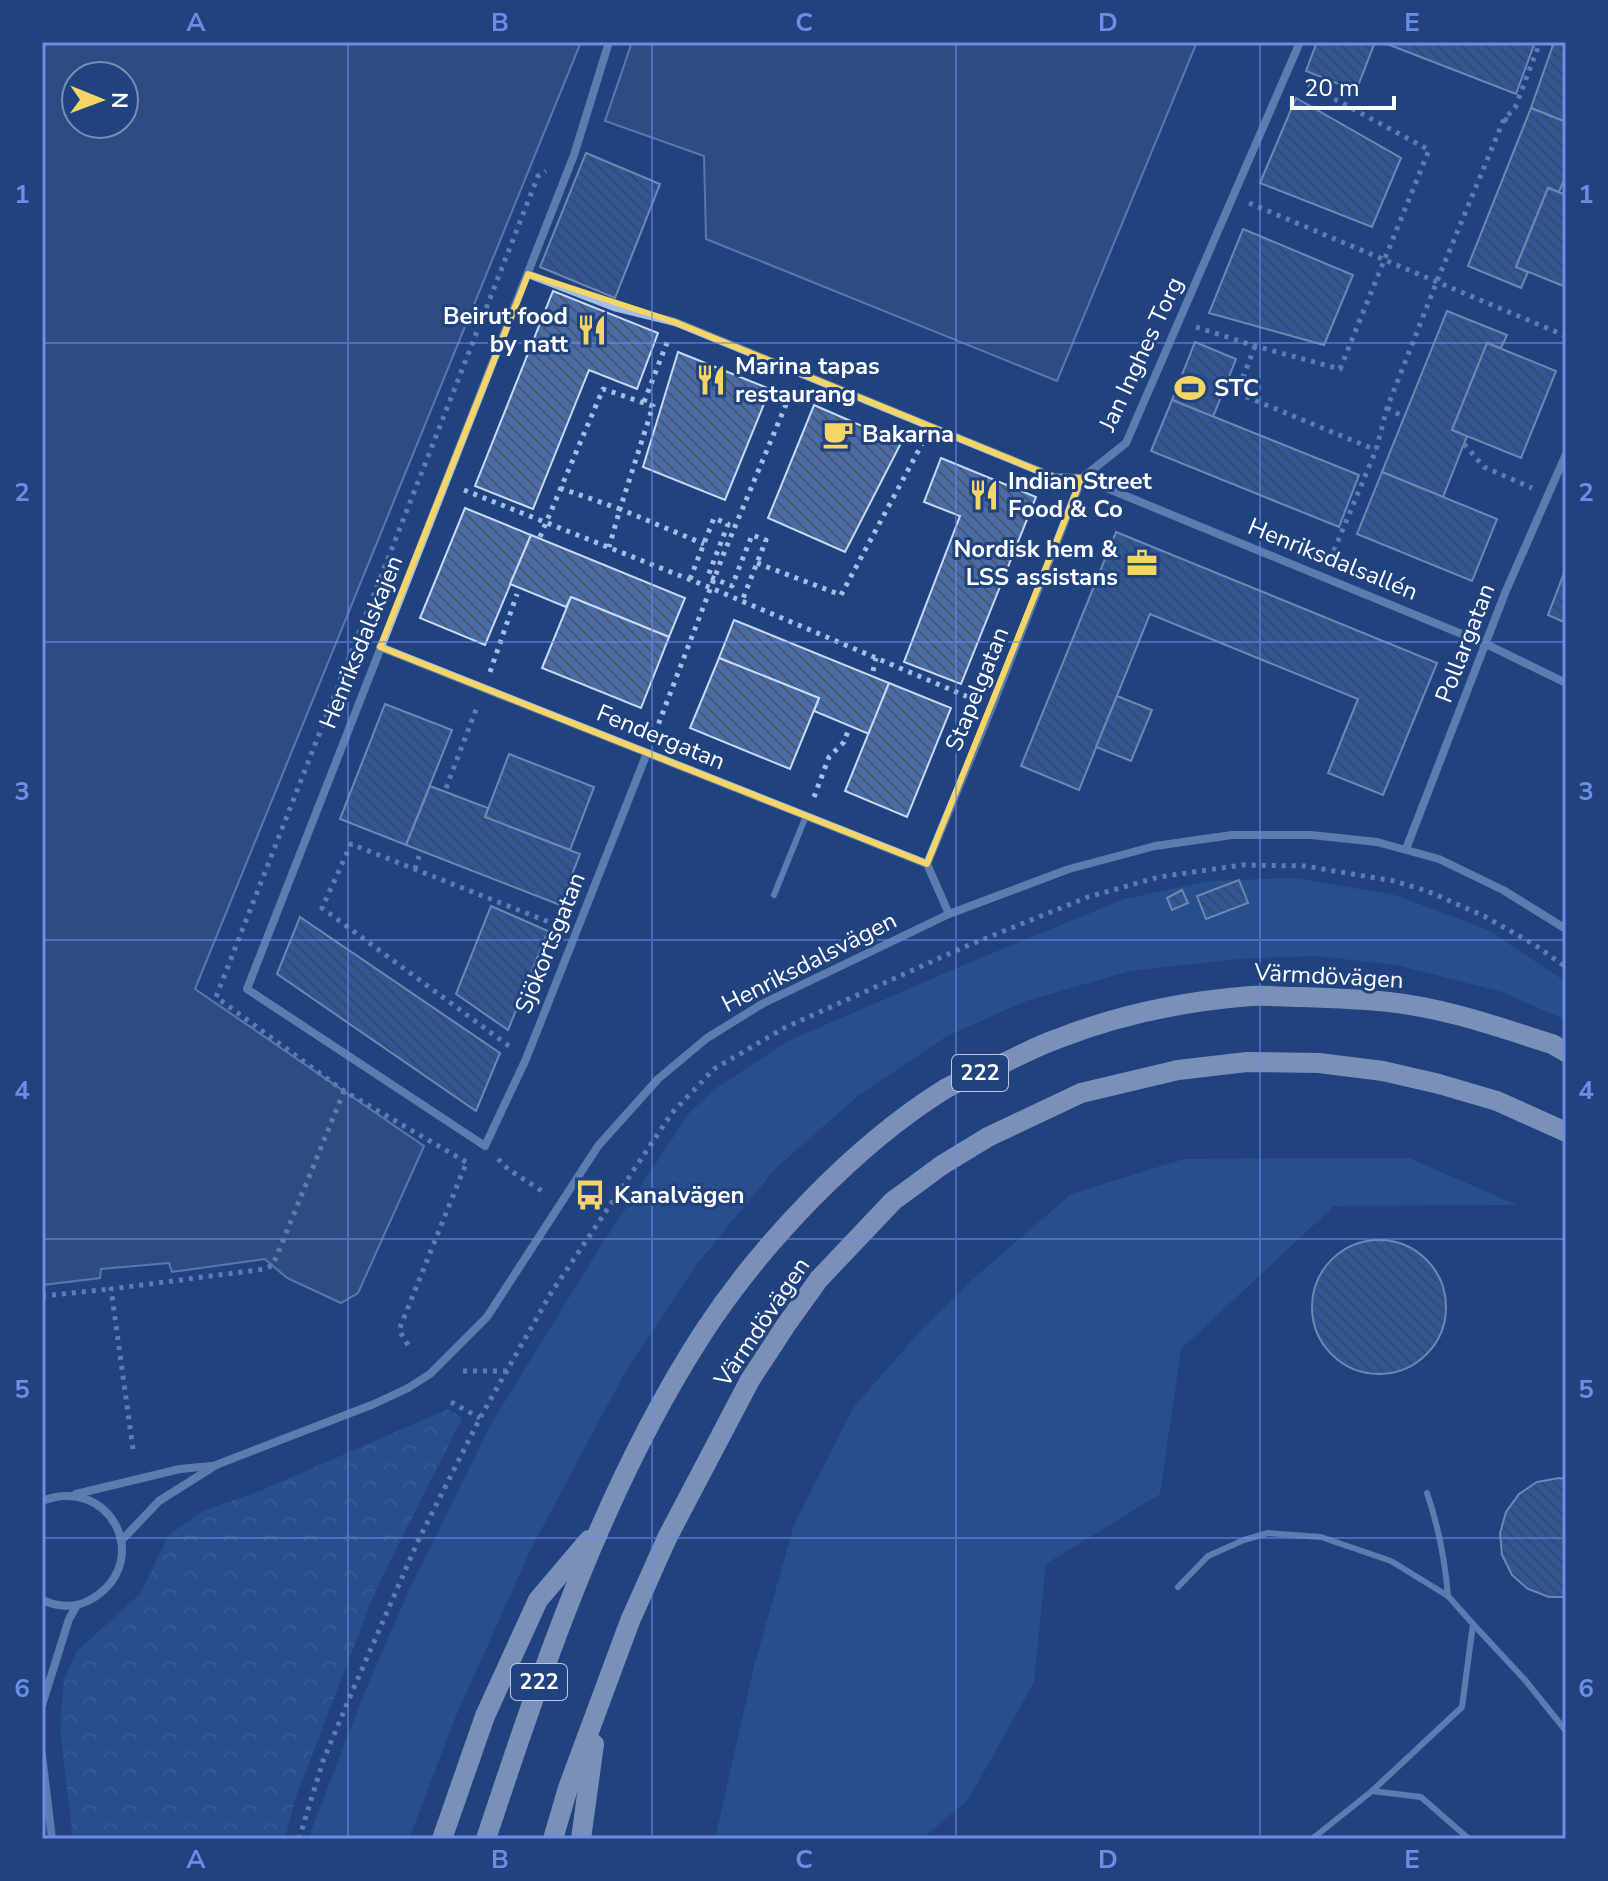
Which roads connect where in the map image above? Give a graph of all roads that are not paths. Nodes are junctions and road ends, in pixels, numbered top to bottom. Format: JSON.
{"nodes":[{"id":1,"x":609,"y":42,"type":"edge"},
{"id":2,"x":1300,"y":42,"type":"edge"},
{"id":3,"x":528,"y":274,"type":"junction"},
{"id":4,"x":1566,"y":454,"type":"edge"},
{"id":5,"x":1082,"y":478,"type":"junction"},
{"id":6,"x":1486,"y":644,"type":"junction"},
{"id":7,"x":380,"y":647,"type":"junction"},
{"id":8,"x":1566,"y":683,"type":"edge"},
{"id":9,"x":647,"y":753,"type":"junction"},
{"id":10,"x":806,"y":816,"type":"junction"},
{"id":11,"x":1406,"y":849,"type":"junction"},
{"id":12,"x":927,"y":864,"type":"junction"},
{"id":13,"x":774,"y":895,"type":"dead end"},
{"id":14,"x":949,"y":914,"type":"junction"},
{"id":15,"x":1566,"y":929,"type":"edge"},
{"id":16,"x":1566,"y":1052,"type":"edge"},
{"id":17,"x":1566,"y":1132,"type":"edge"},
{"id":18,"x":485,"y":1146,"type":"joint"},
{"id":19,"x":216,"y":1465,"type":"junction"},
{"id":20,"x":1427,"y":1493,"type":"dead end"},
{"id":21,"x":73,"y":1495,"type":"junction"},
{"id":22,"x":42,"y":1501,"type":"edge"},
{"id":23,"x":600,"y":1528,"type":"junction"},
{"id":24,"x":121,"y":1541,"type":"junction"},
{"id":25,"x":1178,"y":1587,"type":"dead end"},
{"id":26,"x":1448,"y":1596,"type":"junction"},
{"id":27,"x":42,"y":1600,"type":"edge"},
{"id":28,"x":77,"y":1605,"type":"junction"},
{"id":29,"x":1473,"y":1624,"type":"junction"},
{"id":30,"x":599,"y":1704,"type":"junction"},
{"id":31,"x":42,"y":1705,"type":"edge"},
{"id":32,"x":1566,"y":1731,"type":"edge"},
{"id":33,"x":42,"y":1755,"type":"edge"},
{"id":34,"x":1372,"y":1791,"type":"junction"},
{"id":35,"x":52,"y":1839,"type":"edge"},
{"id":36,"x":442,"y":1839,"type":"edge"},
{"id":37,"x":486,"y":1839,"type":"edge"},
{"id":38,"x":553,"y":1839,"type":"edge"},
{"id":39,"x":581,"y":1839,"type":"edge"},
{"id":40,"x":1312,"y":1839,"type":"edge"},
{"id":41,"x":1469,"y":1839,"type":"edge"}],
"edges":[{"from":1,"to":3,"type":"street","name":"Henriksdalskajen"},
{"from":2,"to":5,"type":"street","name":"Jan Inghes Torg"},
{"from":3,"to":5,"type":"street"},
{"from":3,"to":7,"type":"street","name":"Henriksdalskajen"},
{"from":4,"to":6,"type":"street","name":"Pollargatan"},
{"from":5,"to":6,"type":"street","name":"Henriksdalsallén"},
{"from":5,"to":12,"type":"street","name":"Stapelgatan"},
{"from":6,"to":8,"type":"street","name":"Henriksdalsallén"},
{"from":6,"to":11,"type":"street","name":"Pollargatan"},
{"from":7,"to":9,"type":"street","name":"Fendergatan"},
{"from":7,"to":18,"type":"street","name":"Henriksdalskajen"},
{"from":9,"to":10,"type":"street","name":"Fendergatan"},
{"from":9,"to":18,"type":"street","name":"Sjökortsgatan"},
{"from":10,"to":12,"type":"street","name":"Fendergatan"},
{"from":10,"to":13,"type":"lane"},
{"from":11,"to":14,"type":"street","name":"Henriksdalsvägen"},
{"from":11,"to":15,"type":"street","name":"Henriksdalsvägen"},
{"from":12,"to":14,"type":"street"},
{"from":14,"to":19,"type":"street","name":"Henriksdalsvägen"},
{"from":16,"to":23,"type":"main road","name":"Värmdövägen","number":"222"},
{"from":17,"to":30,"type":"main road","name":"Värmdövägen","number":"222"},
{"from":19,"to":21,"type":"street","name":"Henriksdalsvägen"},
{"from":19,"to":24,"type":"street","name":"Henriksdalsvägen"},
{"from":20,"to":26,"type":"lane"},
{"from":21,"to":22,"type":"street","name":"Henriksdalsvägen"},
{"from":21,"to":24,"type":"street"},
{"from":23,"to":36,"type":"main road"},
{"from":23,"to":37,"type":"main road","number":"222"},
{"from":24,"to":28,"type":"street"},
{"from":25,"to":26,"type":"lane"},
{"from":26,"to":29,"type":"lane"},
{"from":27,"to":28,"type":"street"},
{"from":28,"to":31,"type":"street"},
{"from":29,"to":32,"type":"lane"},
{"from":29,"to":34,"type":"lane"},
{"from":30,"to":38,"type":"main road","number":"222"},
{"from":30,"to":39,"type":"main road"},
{"from":33,"to":35,"type":"street"},
{"from":34,"to":40,"type":"lane"},
{"from":34,"to":41,"type":"lane"}]}
